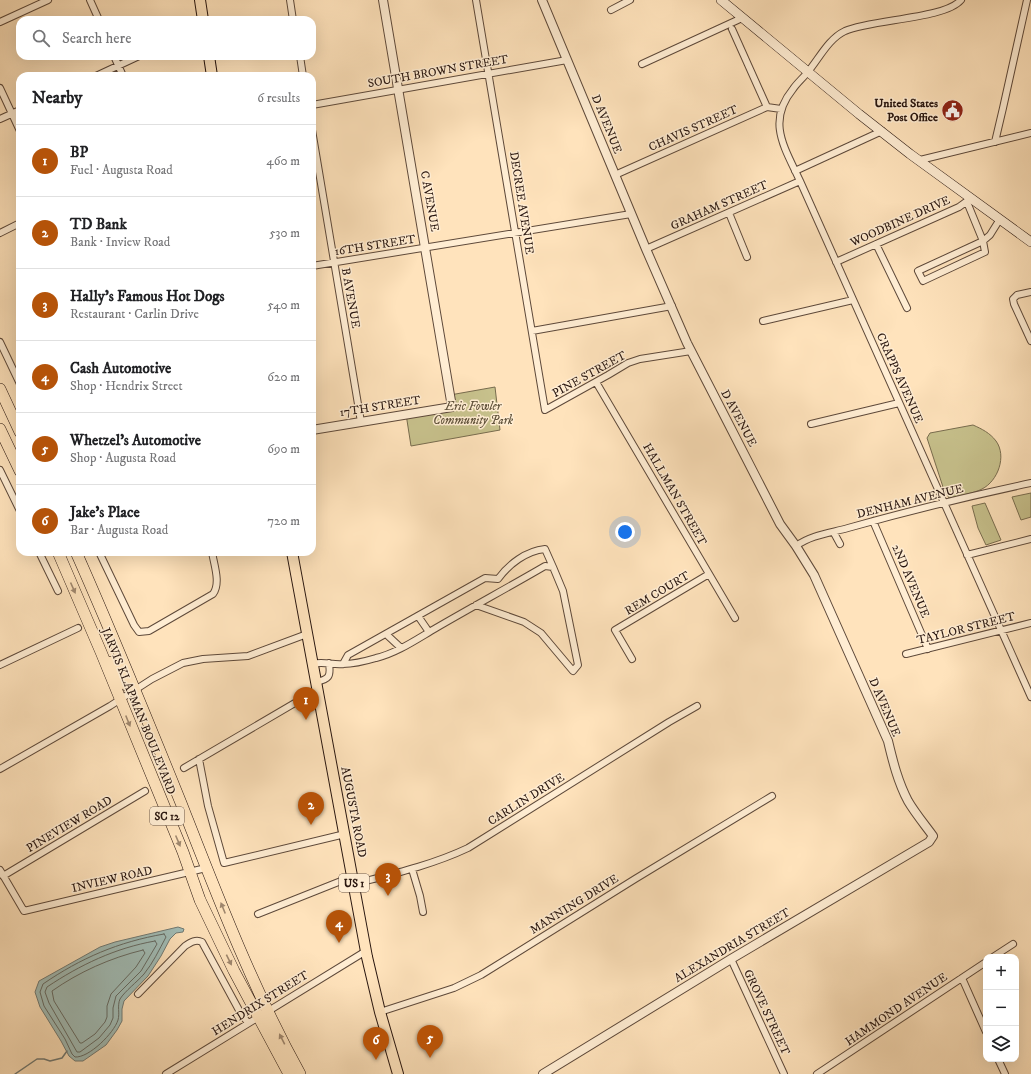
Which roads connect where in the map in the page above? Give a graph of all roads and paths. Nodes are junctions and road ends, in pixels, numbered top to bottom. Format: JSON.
{"nodes":[{"id":1,"x":48,"y":0,"type":"edge"},
{"id":2,"x":90,"y":0,"type":"edge"},
{"id":3,"x":200,"y":0,"type":"edge"},
{"id":4,"x":290,"y":0,"type":"edge"},
{"id":5,"x":383,"y":0,"type":"edge"},
{"id":6,"x":476,"y":0,"type":"edge"},
{"id":7,"x":542,"y":0,"type":"edge"},
{"id":8,"x":630,"y":0,"type":"edge"},
{"id":9,"x":721,"y":0,"type":"edge"},
{"id":10,"x":961,"y":0,"type":"edge"},
{"id":11,"x":1029,"y":0,"type":"edge"},
{"id":12,"x":611,"y":10,"type":"dead end"},
{"id":13,"x":96,"y":16,"type":"edge"},
{"id":14,"x":202,"y":16,"type":"edge"},
{"id":15,"x":292,"y":16,"type":"edge"},
{"id":16,"x":742,"y":18,"type":"junction"},
{"id":17,"x":0,"y":22,"type":"edge"},
{"id":18,"x":732,"y":29,"type":"dead end"},
{"id":19,"x":116,"y":60,"type":"edge"},
{"id":20,"x":131,"y":60,"type":"edge"},
{"id":21,"x":210,"y":60,"type":"edge"},
{"id":22,"x":301,"y":60,"type":"edge"},
{"id":23,"x":567,"y":60,"type":"junction"},
{"id":24,"x":642,"y":64,"type":"dead end"},
{"id":25,"x":118,"y":66,"type":"junction"},
{"id":26,"x":105,"y":72,"type":"edge"},
{"id":27,"x":121,"y":72,"type":"edge"},
{"id":28,"x":211,"y":72,"type":"edge"},
{"id":29,"x":302,"y":72,"type":"edge"},
{"id":30,"x":808,"y":72,"type":"junction"},
{"id":31,"x":489,"y":74,"type":"junction"},
{"id":32,"x":0,"y":88,"type":"edge"},
{"id":33,"x":399,"y":90,"type":"junction"},
{"id":34,"x":316,"y":104,"type":"edge"},
{"id":35,"x":767,"y":107,"type":"junction"},
{"id":36,"x":781,"y":109,"type":"junction"},
{"id":37,"x":16,"y":112,"type":"edge"},
{"id":38,"x":12,"y":114,"type":"junction"},
{"id":39,"x":0,"y":119,"type":"edge"},
{"id":40,"x":16,"y":122,"type":"edge"},
{"id":41,"x":882,"y":131,"type":"junction"},
{"id":42,"x":1031,"y":133,"type":"edge"},
{"id":43,"x":995,"y":142,"type":"junction"},
{"id":44,"x":316,"y":154,"type":"edge"},
{"id":45,"x":920,"y":160,"type":"junction"},
{"id":46,"x":795,"y":171,"type":"junction"},
{"id":47,"x":615,"y":175,"type":"junction"},
{"id":48,"x":800,"y":181,"type":"junction"},
{"id":49,"x":969,"y":200,"type":"junction"},
{"id":50,"x":729,"y":213,"type":"junction"},
{"id":51,"x":631,"y":214,"type":"junction"},
{"id":52,"x":1000,"y":219,"type":"junction"},
{"id":53,"x":16,"y":225,"type":"edge"},
{"id":54,"x":0,"y":233,"type":"edge"},
{"id":55,"x":515,"y":233,"type":"junction"},
{"id":56,"x":983,"y":242,"type":"junction"},
{"id":57,"x":1031,"y":242,"type":"edge"},
{"id":58,"x":876,"y":244,"type":"junction"},
{"id":59,"x":426,"y":248,"type":"junction"},
{"id":60,"x":646,"y":250,"type":"junction"},
{"id":61,"x":747,"y":257,"type":"dead end"},
{"id":62,"x":836,"y":262,"type":"junction"},
{"id":63,"x":334,"y":263,"type":"junction"},
{"id":64,"x":316,"y":265,"type":"edge"},
{"id":65,"x":1031,"y":292,"type":"edge"},
{"id":66,"x":853,"y":300,"type":"junction"},
{"id":67,"x":672,"y":306,"type":"junction"},
{"id":68,"x":907,"y":308,"type":"dead end"},
{"id":69,"x":763,"y":321,"type":"dead end"},
{"id":70,"x":532,"y":331,"type":"junction"},
{"id":71,"x":1031,"y":341,"type":"edge"},
{"id":72,"x":0,"y":342,"type":"edge"},
{"id":73,"x":691,"y":351,"type":"junction"},
{"id":74,"x":16,"y":376,"type":"edge"},
{"id":75,"x":596,"y":382,"type":"junction"},
{"id":76,"x":0,"y":389,"type":"edge"},
{"id":77,"x":900,"y":403,"type":"junction"},
{"id":78,"x":452,"y":407,"type":"joint"},
{"id":79,"x":545,"y":410,"type":"joint"},
{"id":80,"x":361,"y":422,"type":"junction"},
{"id":81,"x":16,"y":423,"type":"edge"},
{"id":82,"x":811,"y":424,"type":"dead end"},
{"id":83,"x":0,"y":428,"type":"edge"},
{"id":84,"x":316,"y":429,"type":"edge"},
{"id":85,"x":16,"y":462,"type":"edge"},
{"id":86,"x":0,"y":470,"type":"edge"},
{"id":87,"x":1031,"y":484,"type":"edge"},
{"id":88,"x":16,"y":503,"type":"edge"},
{"id":89,"x":944,"y":503,"type":"junction"},
{"id":90,"x":873,"y":521,"type":"junction"},
{"id":91,"x":834,"y":533,"type":"junction"},
{"id":92,"x":1031,"y":539,"type":"edge"},
{"id":93,"x":840,"y":544,"type":"dead end"},
{"id":94,"x":796,"y":546,"type":"junction"},
{"id":95,"x":967,"y":555,"type":"junction"},
{"id":96,"x":41,"y":556,"type":"edge"},
{"id":97,"x":60,"y":556,"type":"edge"},
{"id":98,"x":78,"y":556,"type":"edge"},
{"id":99,"x":102,"y":556,"type":"edge"},
{"id":100,"x":213,"y":556,"type":"edge"},
{"id":101,"x":293,"y":556,"type":"edge"},
{"id":102,"x":553,"y":567,"type":"junction"},
{"id":103,"x":709,"y":574,"type":"junction"},
{"id":104,"x":498,"y":579,"type":"junction"},
{"id":105,"x":504,"y":590,"type":"junction"},
{"id":106,"x":58,"y":591,"type":"dead end"},
{"id":107,"x":476,"y":605,"type":"junction"},
{"id":108,"x":418,"y":616,"type":"junction"},
{"id":109,"x":735,"y":618,"type":"dead end"},
{"id":110,"x":1031,"y":623,"type":"edge"},
{"id":111,"x":78,"y":628,"type":"dead end"},
{"id":112,"x":91,"y":628,"type":"junction"},
{"id":113,"x":1000,"y":630,"type":"junction"},
{"id":114,"x":429,"y":632,"type":"junction"},
{"id":115,"x":307,"y":634,"type":"junction"},
{"id":116,"x":386,"y":634,"type":"junction"},
{"id":117,"x":401,"y":648,"type":"junction"},
{"id":118,"x":928,"y":649,"type":"junction"},
{"id":119,"x":906,"y":654,"type":"dead end"},
{"id":120,"x":632,"y":659,"type":"dead end"},
{"id":121,"x":329,"y":663,"type":"junction"},
{"id":122,"x":312,"y":664,"type":"junction"},
{"id":123,"x":343,"y":664,"type":"junction"},
{"id":124,"x":0,"y":665,"type":"edge"},
{"id":125,"x":316,"y":686,"type":"junction"},
{"id":126,"x":135,"y":690,"type":"junction"},
{"id":127,"x":1031,"y":697,"type":"edge"},
{"id":128,"x":120,"y":700,"type":"junction"},
{"id":129,"x":697,"y":706,"type":"dead end"},
{"id":130,"x":161,"y":756,"type":"junction"},
{"id":131,"x":198,"y":759,"type":"junction"},
{"id":132,"x":184,"y":768,"type":"dead end"},
{"id":133,"x":0,"y":769,"type":"edge"},
{"id":134,"x":145,"y":791,"type":"dead end"},
{"id":135,"x":772,"y":796,"type":"dead end"},
{"id":136,"x":345,"y":834,"type":"junction"},
{"id":137,"x":933,"y":836,"type":"joint"},
{"id":138,"x":206,"y":868,"type":"junction"},
{"id":139,"x":412,"y":869,"type":"junction"},
{"id":140,"x":190,"y":871,"type":"junction"},
{"id":141,"x":2,"y":873,"type":"edge"},
{"id":142,"x":354,"y":881,"type":"junction"},
{"id":143,"x":423,"y":912,"type":"dead end"},
{"id":144,"x":258,"y":914,"type":"dead end"},
{"id":145,"x":1013,"y":944,"type":"dead end"},
{"id":146,"x":366,"y":950,"type":"junction"},
{"id":147,"x":998,"y":954,"type":"edge"},
{"id":148,"x":731,"y":959,"type":"junction"},
{"id":149,"x":983,"y":964,"type":"edge"},
{"id":150,"x":962,"y":978,"type":"junction"},
{"id":151,"x":138,"y":994,"type":"dead end"},
{"id":152,"x":380,"y":1012,"type":"junction"},
{"id":153,"x":263,"y":1014,"type":"junction"},
{"id":154,"x":248,"y":1023,"type":"junction"},
{"id":155,"x":983,"y":1026,"type":"edge"},
{"id":156,"x":999,"y":1062,"type":"edge"},
{"id":157,"x":166,"y":1074,"type":"edge"},
{"id":158,"x":289,"y":1074,"type":"edge"},
{"id":159,"x":300,"y":1074,"type":"edge"},
{"id":160,"x":398,"y":1074,"type":"edge"},
{"id":161,"x":543,"y":1074,"type":"edge"},
{"id":162,"x":784,"y":1074,"type":"edge"},
{"id":163,"x":817,"y":1074,"type":"edge"},
{"id":164,"x":1005,"y":1074,"type":"edge"}],
"edges":[{"from":1,"to":17,"type":"street"},
{"from":2,"to":13,"type":"street"},
{"from":3,"to":14,"type":"main road"},
{"from":4,"to":15,"type":"street"},
{"from":5,"to":33,"type":"street","name":"C AVENUE"},
{"from":6,"to":31,"type":"street","name":"DECREE AVENUE"},
{"from":7,"to":23,"type":"street","name":"D AVENUE"},
{"from":8,"to":12,"type":"street"},
{"from":9,"to":16,"type":"main road"},
{"from":10,"to":30,"type":"street","name":"CRAPPS AVENUE"},
{"from":11,"to":43,"type":"street"},
{"from":16,"to":24,"type":"street"},
{"from":16,"to":30,"type":"main road"},
{"from":18,"to":35,"type":"street"},
{"from":19,"to":25,"type":"street"},
{"from":20,"to":25,"type":"street"},
{"from":21,"to":28,"type":"main road"},
{"from":22,"to":29,"type":"street"},
{"from":23,"to":31,"type":"street","name":"SOUTH BROWN STREET"},
{"from":23,"to":47,"type":"street","name":"D AVENUE"},
{"from":25,"to":26,"type":"street"},
{"from":25,"to":27,"type":"street"},
{"from":30,"to":36,"type":"street","name":"CRAPPS AVENUE"},
{"from":30,"to":41,"type":"main road"},
{"from":31,"to":33,"type":"street","name":"SOUTH BROWN STREET"},
{"from":31,"to":55,"type":"street","name":"DECREE AVENUE"},
{"from":32,"to":38,"type":"street"},
{"from":33,"to":34,"type":"street","name":"SOUTH BROWN STREET"},
{"from":33,"to":59,"type":"street","name":"C AVENUE"},
{"from":35,"to":36,"type":"street"},
{"from":35,"to":47,"type":"street","name":"CHAVIS STREET"},
{"from":36,"to":46,"type":"street","name":"CRAPPS AVENUE"},
{"from":37,"to":38,"type":"street"},
{"from":38,"to":39,"type":"street"},
{"from":38,"to":40,"type":"street"},
{"from":41,"to":45,"type":"main road"},
{"from":41,"to":46,"type":"street"},
{"from":42,"to":43,"type":"street"},
{"from":43,"to":45,"type":"street"},
{"from":44,"to":63,"type":"street","name":"B AVENUE"},
{"from":45,"to":49,"type":"main road"},
{"from":46,"to":48,"type":"street","name":"CRAPPS AVENUE"},
{"from":47,"to":51,"type":"street","name":"D AVENUE"},
{"from":48,"to":50,"type":"street","name":"GRAHAM STREET"},
{"from":48,"to":62,"type":"street","name":"CRAPPS AVENUE"},
{"from":49,"to":52,"type":"main road"},
{"from":49,"to":56,"type":"street"},
{"from":49,"to":58,"type":"street","name":"WOODBINE DRIVE"},
{"from":50,"to":60,"type":"street","name":"GRAHAM STREET"},
{"from":50,"to":61,"type":"street"},
{"from":51,"to":55,"type":"street","name":"16TH STREET"},
{"from":51,"to":60,"type":"street","name":"D AVENUE"},
{"from":52,"to":56,"type":"street"},
{"from":52,"to":57,"type":"main road"},
{"from":53,"to":54,"type":"street"},
{"from":55,"to":59,"type":"street","name":"16TH STREET"},
{"from":55,"to":70,"type":"street","name":"DECREE AVENUE"},
{"from":56,"to":56,"type":"street"},
{"from":58,"to":62,"type":"street","name":"WOODBINE DRIVE"},
{"from":58,"to":68,"type":"street"},
{"from":59,"to":63,"type":"street","name":"16TH STREET"},
{"from":59,"to":78,"type":"street","name":"C AVENUE"},
{"from":60,"to":67,"type":"street","name":"D AVENUE"},
{"from":62,"to":66,"type":"street","name":"CRAPPS AVENUE"},
{"from":63,"to":64,"type":"street","name":"16TH STREET"},
{"from":63,"to":80,"type":"street","name":"B AVENUE"},
{"from":65,"to":71,"type":"street"},
{"from":66,"to":69,"type":"street"},
{"from":66,"to":77,"type":"street","name":"CRAPPS AVENUE"},
{"from":67,"to":70,"type":"street"},
{"from":67,"to":73,"type":"street","name":"D AVENUE"},
{"from":70,"to":79,"type":"street","name":"DECREE AVENUE"},
{"from":72,"to":74,"type":"street"},
{"from":73,"to":75,"type":"street","name":"PINE STREET"},
{"from":73,"to":94,"type":"street","name":"D AVENUE"},
{"from":75,"to":79,"type":"street","name":"PINE STREET"},
{"from":75,"to":103,"type":"street","name":"HALLMAN STREET"},
{"from":76,"to":81,"type":"highway"},
{"from":77,"to":82,"type":"street"},
{"from":77,"to":89,"type":"street","name":"CRAPPS AVENUE"},
{"from":78,"to":80,"type":"street","name":"17TH STREET"},
{"from":80,"to":84,"type":"street","name":"17TH STREET"},
{"from":83,"to":85,"type":"highway"},
{"from":86,"to":88,"type":"street"},
{"from":87,"to":89,"type":"street","name":"DENHAM AVENUE"},
{"from":89,"to":90,"type":"street","name":"DENHAM AVENUE"},
{"from":89,"to":95,"type":"street","name":"CRAPPS AVENUE"},
{"from":90,"to":91,"type":"street","name":"DENHAM AVENUE"},
{"from":90,"to":118,"type":"street","name":"2ND AVENUE"},
{"from":91,"to":93,"type":"street"},
{"from":91,"to":94,"type":"street","name":"DENHAM AVENUE"},
{"from":92,"to":95,"type":"street"},
{"from":94,"to":137,"type":"street","name":"D AVENUE"},
{"from":95,"to":113,"type":"street","name":"CRAPPS AVENUE"},
{"from":96,"to":106,"type":"street"},
{"from":97,"to":112,"type":"highway","name":"JARVIS KLAPMAN BOULEVARD","number":"SC 12","one_way":true},
{"from":98,"to":126,"type":"highway","name":"JARVIS KLAPMAN BOULEVARD","number":"SC 12"},
{"from":99,"to":100,"type":"street"},
{"from":101,"to":115,"type":"main road","name":"AUGUSTA ROAD","number":"US 1"},
{"from":102,"to":104,"type":"street"},
{"from":102,"to":105,"type":"street"},
{"from":102,"to":107,"type":"street"},
{"from":103,"to":109,"type":"street","name":"HALLMAN STREET"},
{"from":103,"to":120,"type":"street","name":"REM COURT"},
{"from":104,"to":105,"type":"street"},
{"from":104,"to":108,"type":"street"},
{"from":105,"to":107,"type":"street"},
{"from":107,"to":114,"type":"street"},
{"from":108,"to":114,"type":"street"},
{"from":108,"to":116,"type":"street"},
{"from":110,"to":113,"type":"street","name":"TAYLOR STREET"},
{"from":111,"to":124,"type":"street"},
{"from":112,"to":126,"type":"highway"},
{"from":112,"to":128,"type":"highway","name":"JARVIS KLAPMAN BOULEVARD","number":"SC 12"},
{"from":113,"to":118,"type":"street","name":"TAYLOR STREET"},
{"from":113,"to":127,"type":"street","name":"CRAPPS AVENUE"},
{"from":114,"to":117,"type":"street"},
{"from":115,"to":122,"type":"main road","name":"AUGUSTA ROAD","number":"US 1"},
{"from":115,"to":126,"type":"street"},
{"from":116,"to":117,"type":"street"},
{"from":116,"to":123,"type":"street"},
{"from":117,"to":123,"type":"street"},
{"from":118,"to":119,"type":"street","name":"TAYLOR STREET"},
{"from":121,"to":122,"type":"street"},
{"from":121,"to":123,"type":"street"},
{"from":121,"to":125,"type":"street"},
{"from":122,"to":125,"type":"main road","name":"AUGUSTA ROAD","number":"US 1"},
{"from":125,"to":131,"type":"street"},
{"from":125,"to":136,"type":"main road","name":"AUGUSTA ROAD","number":"US 1"},
{"from":126,"to":128,"type":"street"},
{"from":126,"to":130,"type":"highway","name":"JARVIS KLAPMAN BOULEVARD","number":"SC 12"},
{"from":128,"to":130,"type":"highway"},
{"from":128,"to":133,"type":"street"},
{"from":128,"to":140,"type":"highway","name":"JARVIS KLAPMAN BOULEVARD","number":"SC 12","one_way":true},
{"from":129,"to":139,"type":"street","name":"CARLIN DRIVE"},
{"from":130,"to":138,"type":"highway","name":"JARVIS KLAPMAN BOULEVARD","number":"SC 12"},
{"from":131,"to":132,"type":"street"},
{"from":131,"to":136,"type":"street"},
{"from":134,"to":141,"type":"street","name":"PINEVIEW ROAD"},
{"from":135,"to":152,"type":"street","name":"MANNING DRIVE"},
{"from":136,"to":142,"type":"main road","name":"AUGUSTA ROAD","number":"US 1"},
{"from":137,"to":148,"type":"street","name":"ALEXANDRIA STREET"},
{"from":138,"to":140,"type":"street","name":"INVIEW ROAD"},
{"from":153,"to":138,"type":"highway","name":"JARVIS KLAPMAN BOULEVARD","number":"SC 12","one_way":true},
{"from":139,"to":142,"type":"street","name":"CARLIN DRIVE"},
{"from":139,"to":143,"type":"street"},
{"from":140,"to":141,"type":"street","name":"INVIEW ROAD"},
{"from":140,"to":153,"type":"highway","name":"JARVIS KLAPMAN BOULEVARD","number":"SC 12","one_way":true},
{"from":142,"to":144,"type":"street","name":"CARLIN DRIVE"},
{"from":142,"to":146,"type":"main road","name":"AUGUSTA ROAD","number":"US 1"},
{"from":145,"to":147,"type":"street"},
{"from":146,"to":152,"type":"main road","name":"AUGUSTA ROAD","number":"US 1"},
{"from":146,"to":153,"type":"street","name":"HENDRIX STREET"},
{"from":148,"to":161,"type":"street","name":"ALEXANDRIA STREET"},
{"from":148,"to":162,"type":"street","name":"GROVE STREET"},
{"from":149,"to":150,"type":"street","name":"HAMMOND AVENUE"},
{"from":150,"to":155,"type":"street"},
{"from":150,"to":163,"type":"street","name":"HAMMOND AVENUE"},
{"from":151,"to":154,"type":"street"},
{"from":152,"to":160,"type":"main road","name":"AUGUSTA ROAD","number":"US 1"},
{"from":153,"to":154,"type":"street","name":"HENDRIX STREET"},
{"from":153,"to":158,"type":"highway","name":"JARVIS KLAPMAN BOULEVARD","number":"SC 12"},
{"from":159,"to":153,"type":"highway","name":"JARVIS KLAPMAN BOULEVARD","number":"SC 12","one_way":true},
{"from":154,"to":157,"type":"street","name":"HENDRIX STREET"},
{"from":156,"to":164,"type":"street"}]}
